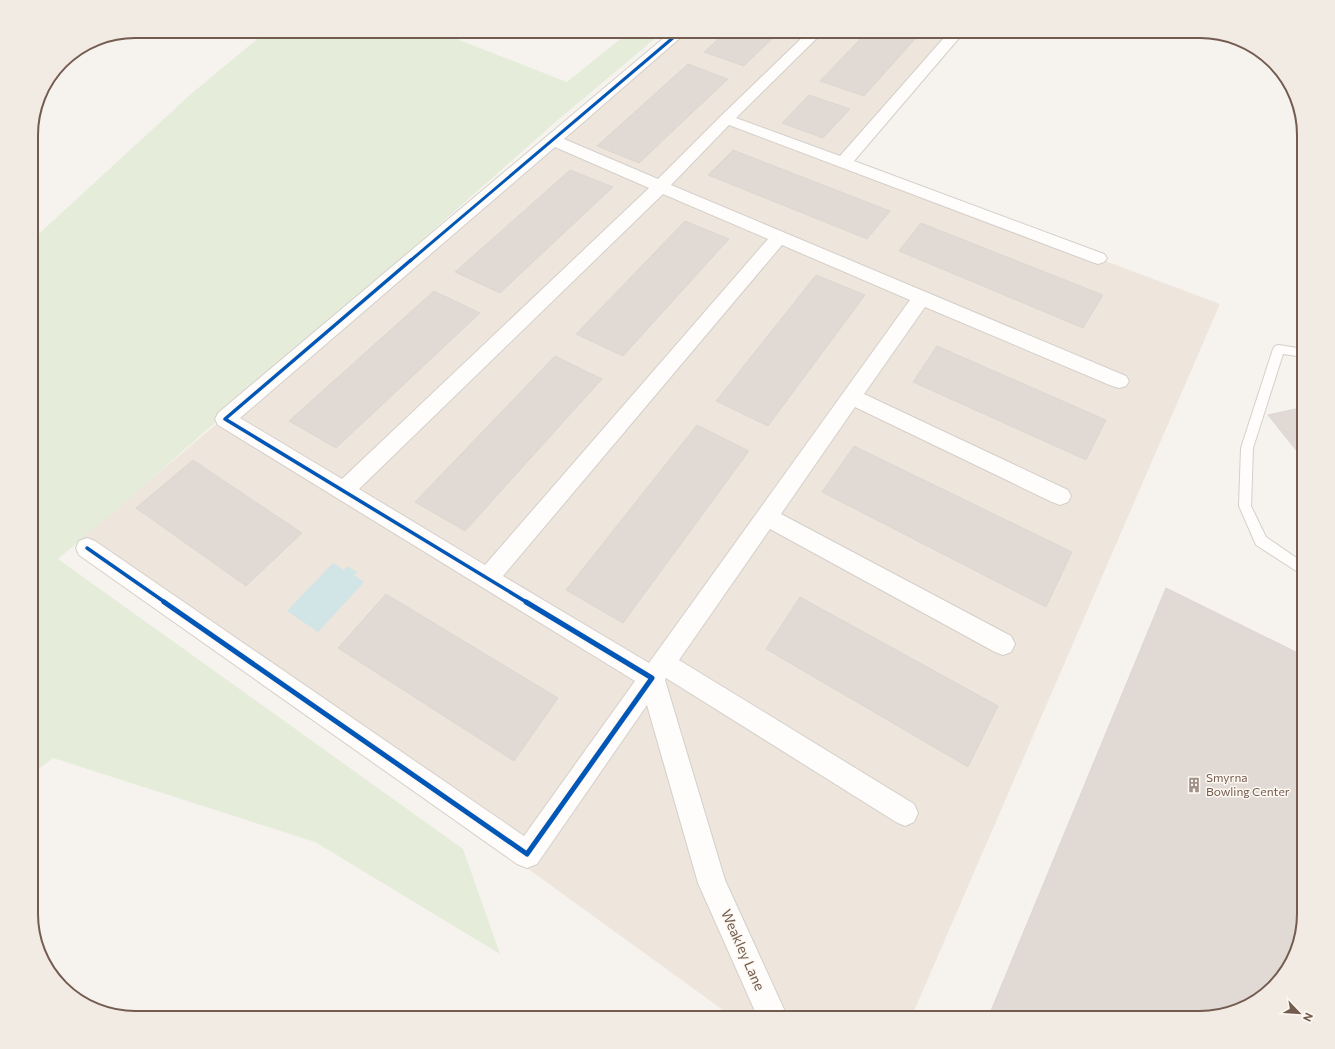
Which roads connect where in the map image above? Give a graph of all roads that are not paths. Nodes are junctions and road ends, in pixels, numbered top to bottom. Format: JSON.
{"nodes":[{"id":1,"x":673,"y":38,"type":"edge"},
{"id":2,"x":810,"y":38,"type":"edge"},
{"id":3,"x":952,"y":38,"type":"edge"},
{"id":4,"x":726,"y":119,"type":"junction"},
{"id":5,"x":552,"y":140,"type":"junction"},
{"id":6,"x":843,"y":163,"type":"junction"},
{"id":7,"x":661,"y":186,"type":"junction"},
{"id":8,"x":780,"y":237,"type":"junction"},
{"id":9,"x":1098,"y":258,"type":"dead end"},
{"id":10,"x":921,"y":298,"type":"junction"},
{"id":11,"x":1297,"y":352,"type":"edge"},
{"id":12,"x":1119,"y":381,"type":"dead end"},
{"id":13,"x":851,"y":397,"type":"junction"},
{"id":14,"x":343,"y":491,"type":"junction"},
{"id":15,"x":1060,"y":496,"type":"dead end"},
{"id":16,"x":766,"y":517,"type":"junction"},
{"id":17,"x":87,"y":548,"type":"dead end"},
{"id":18,"x":1297,"y":565,"type":"edge"},
{"id":19,"x":488,"y":578,"type":"junction"},
{"id":20,"x":1003,"y":644,"type":"dead end"},
{"id":21,"x":658,"y":671,"type":"junction"},
{"id":22,"x":905,"y":813,"type":"dead end"},
{"id":23,"x":770,"y":1011,"type":"edge"}],
"edges":[{"from":1,"to":5,"type":"street"},
{"from":2,"to":4,"type":"street"},
{"from":3,"to":6,"type":"street"},
{"from":4,"to":6,"type":"street"},
{"from":4,"to":7,"type":"street"},
{"from":5,"to":7,"type":"street"},
{"from":5,"to":14,"type":"street"},
{"from":6,"to":9,"type":"street"},
{"from":7,"to":8,"type":"street"},
{"from":7,"to":14,"type":"street"},
{"from":8,"to":10,"type":"street"},
{"from":8,"to":19,"type":"street"},
{"from":10,"to":12,"type":"street"},
{"from":10,"to":13,"type":"street"},
{"from":11,"to":18,"type":"lane"},
{"from":13,"to":15,"type":"street"},
{"from":13,"to":16,"type":"street"},
{"from":14,"to":19,"type":"street"},
{"from":16,"to":20,"type":"street"},
{"from":16,"to":21,"type":"street"},
{"from":17,"to":21,"type":"street"},
{"from":19,"to":21,"type":"street"},
{"from":21,"to":22,"type":"street"},
{"from":21,"to":23,"type":"street","name":"Weakley Lane"}]}
